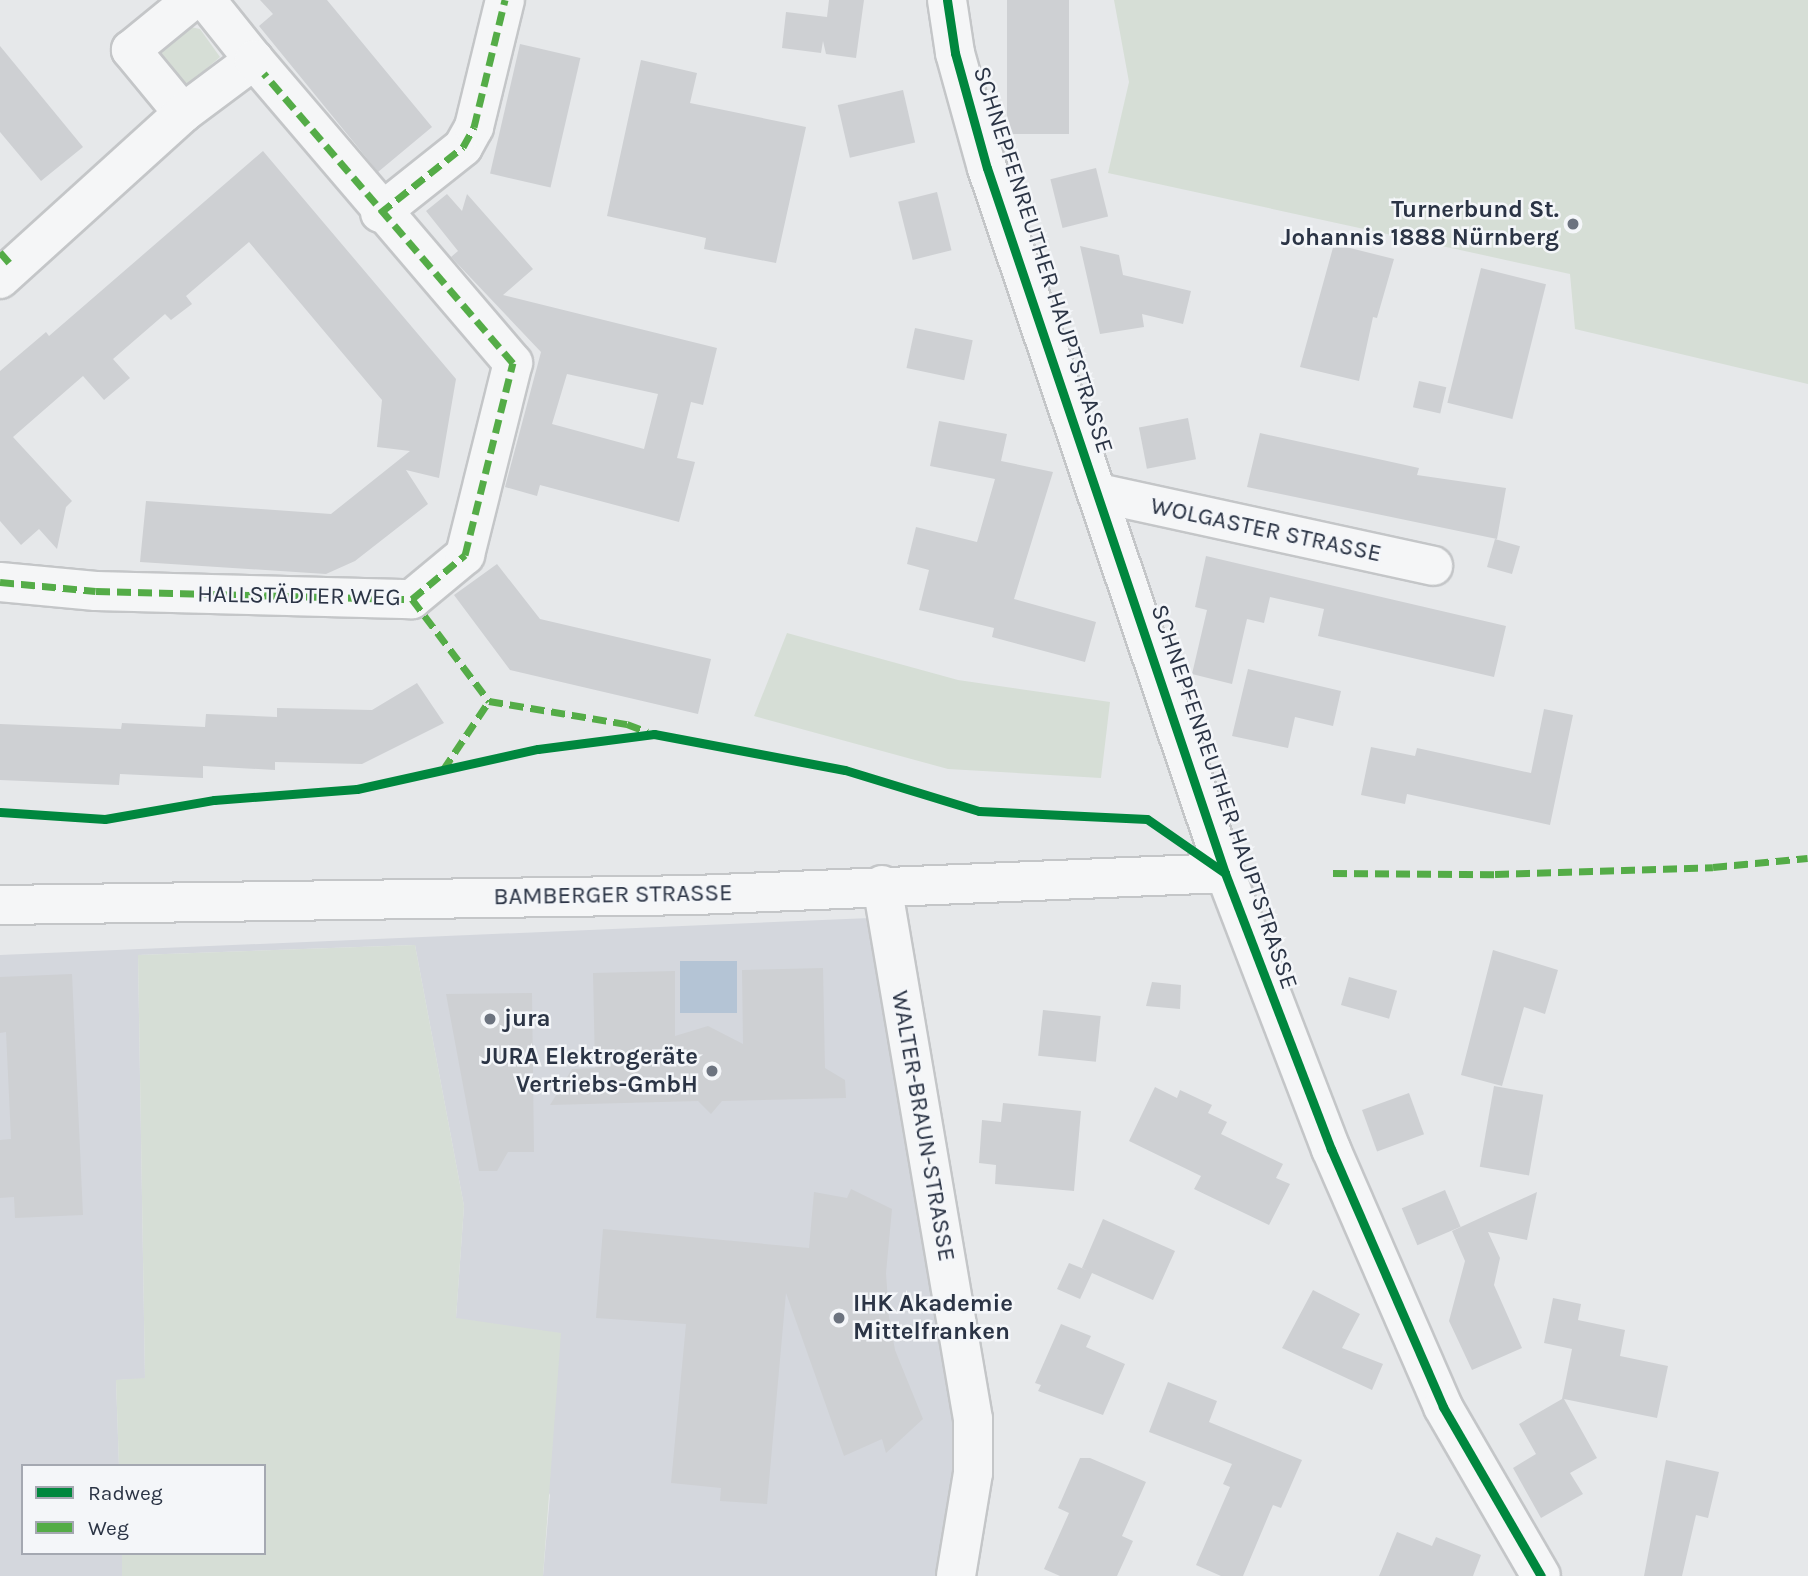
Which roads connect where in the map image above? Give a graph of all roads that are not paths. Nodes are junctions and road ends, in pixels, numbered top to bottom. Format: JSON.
{"nodes":[{"id":1,"x":191,"y":0,"type":"edge"},
{"id":2,"x":206,"y":0,"type":"edge"},
{"id":3,"x":505,"y":0,"type":"edge"},
{"id":4,"x":947,"y":0,"type":"edge"},
{"id":5,"x":259,"y":67,"type":"junction"},
{"id":6,"x":183,"y":113,"type":"junction"},
{"id":7,"x":380,"y":213,"type":"junction"},
{"id":8,"x":4,"y":266,"type":"edge"},
{"id":9,"x":1100,"y":493,"type":"junction"},
{"id":10,"x":1433,"y":566,"type":"dead end"},
{"id":11,"x":0,"y":582,"type":"edge"},
{"id":12,"x":1225,"y":873,"type":"junction"},
{"id":13,"x":882,"y":885,"type":"junction"},
{"id":14,"x":0,"y":905,"type":"edge"},
{"id":15,"x":956,"y":1576,"type":"edge"},
{"id":16,"x":1541,"y":1576,"type":"edge"}],
"edges":[{"from":1,"to":6,"type":"street"},
{"from":2,"to":5,"type":"street","name":"HALLSTÄDTER WEG"},
{"from":3,"to":7,"type":"street"},
{"from":4,"to":9,"type":"street","name":"SCHNEPFENREUTHER HAUPTSTRASSE"},
{"from":5,"to":6,"type":"street"},
{"from":5,"to":7,"type":"street","name":"HALLSTÄDTER WEG"},
{"from":6,"to":8,"type":"street"},
{"from":7,"to":11,"type":"street","name":"HALLSTÄDTER WEG"},
{"from":9,"to":10,"type":"street","name":"WOLGASTER STRASSE"},
{"from":9,"to":12,"type":"street","name":"SCHNEPFENREUTHER HAUPTSTRASSE"},
{"from":12,"to":13,"type":"street","name":"BAMBERGER STRASSE"},
{"from":12,"to":16,"type":"street","name":"SCHNEPFENREUTHER HAUPTSTRASSE"},
{"from":13,"to":14,"type":"street","name":"BAMBERGER STRASSE"},
{"from":13,"to":15,"type":"street","name":"WALTER-BRAUN-STRASSE"}]}
